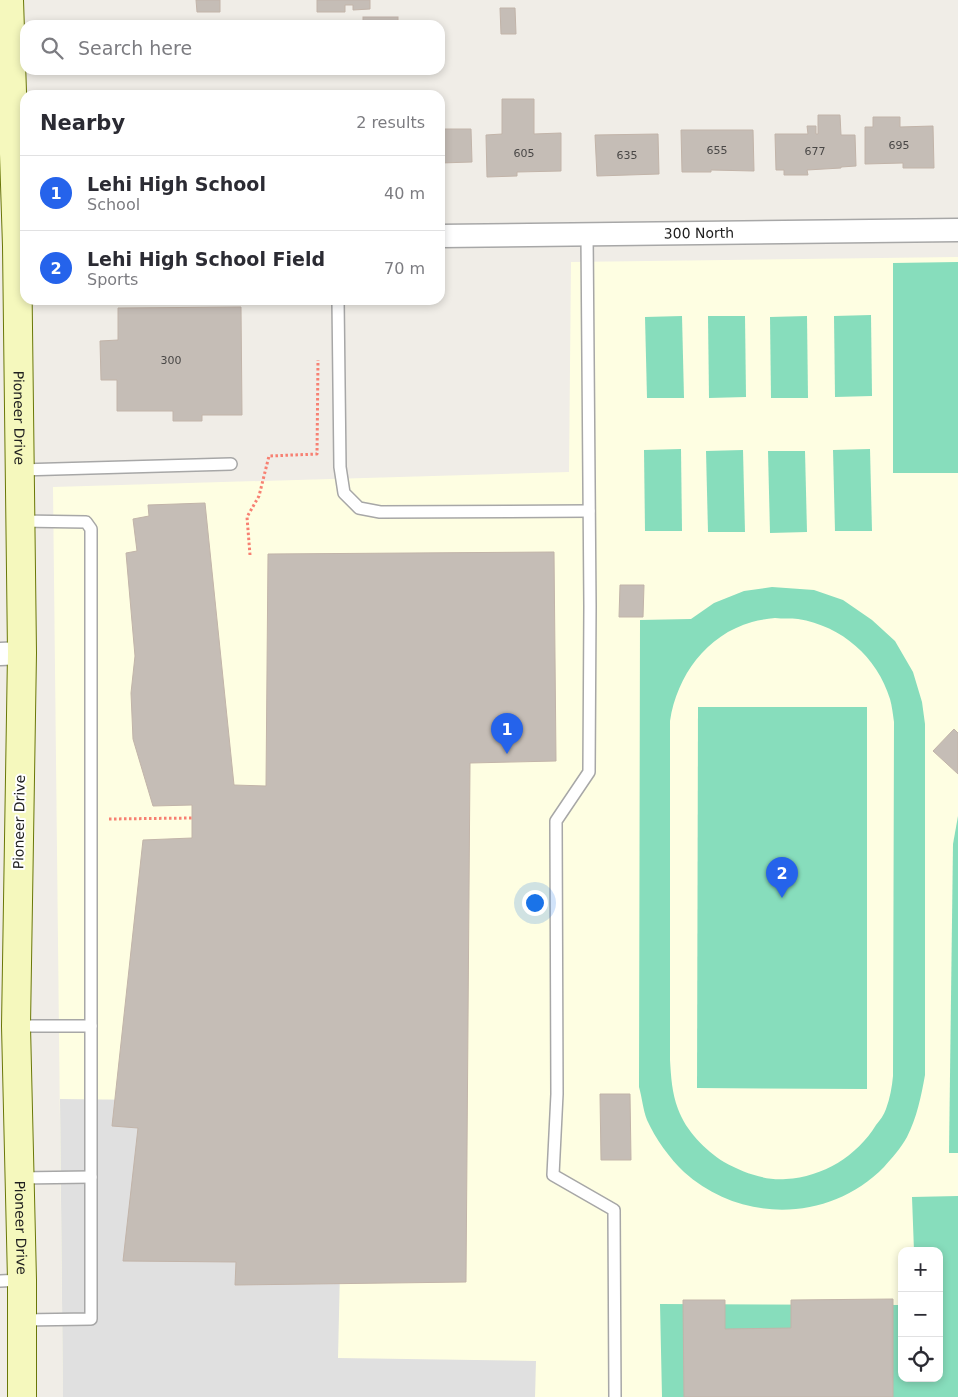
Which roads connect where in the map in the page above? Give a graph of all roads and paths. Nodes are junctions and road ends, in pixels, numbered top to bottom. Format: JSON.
{"nodes":[{"id":1,"x":9,"y":0,"type":"edge"},
{"id":2,"x":958,"y":230,"type":"edge"},
{"id":3,"x":587,"y":234,"type":"junction"},
{"id":4,"x":445,"y":236,"type":"edge"},
{"id":5,"x":14,"y":246,"type":"edge"},
{"id":6,"x":338,"y":305,"type":"edge"},
{"id":7,"x":318,"y":360,"type":"dead end"},
{"id":8,"x":231,"y":464,"type":"dead end"},
{"id":9,"x":20,"y":470,"type":"junction"},
{"id":10,"x":589,"y":511,"type":"junction"},
{"id":11,"x":20,"y":521,"type":"junction"},
{"id":12,"x":250,"y":555,"type":"dead end"},
{"id":13,"x":11,"y":653,"type":"edge"},
{"id":14,"x":192,"y":818,"type":"dead end"},
{"id":15,"x":109,"y":819,"type":"dead end"},
{"id":16,"x":8,"y":1026,"type":"edge"},
{"id":17,"x":91,"y":1026,"type":"junction"},
{"id":18,"x":91,"y":1177,"type":"junction"},
{"id":19,"x":19,"y":1178,"type":"junction"},
{"id":20,"x":11,"y":1280,"type":"edge"},
{"id":21,"x":22,"y":1320,"type":"junction"},
{"id":22,"x":22,"y":1397,"type":"edge"},
{"id":23,"x":615,"y":1397,"type":"edge"}],
"edges":[{"from":1,"to":5,"type":"street","name":"Pioneer Drive"},
{"from":2,"to":3,"type":"street","name":"300 North"},
{"from":3,"to":4,"type":"street","name":"300 North"},
{"from":3,"to":10,"type":"lane"},
{"from":5,"to":9,"type":"street","name":"Pioneer Drive"},
{"from":6,"to":10,"type":"lane"},
{"from":7,"to":12,"type":"path"},
{"from":8,"to":9,"type":"lane"},
{"from":9,"to":11,"type":"street","name":"Pioneer Drive"},
{"from":10,"to":23,"type":"lane"},
{"from":11,"to":13,"type":"street","name":"Pioneer Drive"},
{"from":11,"to":17,"type":"lane"},
{"from":13,"to":16,"type":"street","name":"Pioneer Drive"},
{"from":14,"to":15,"type":"path"},
{"from":16,"to":17,"type":"lane"},
{"from":16,"to":19,"type":"street","name":"Pioneer Drive"},
{"from":17,"to":18,"type":"lane"},
{"from":18,"to":19,"type":"lane"},
{"from":18,"to":21,"type":"lane"},
{"from":19,"to":20,"type":"street","name":"Pioneer Drive"},
{"from":20,"to":21,"type":"street","name":"Pioneer Drive"},
{"from":21,"to":22,"type":"street","name":"Pioneer Drive"}]}
